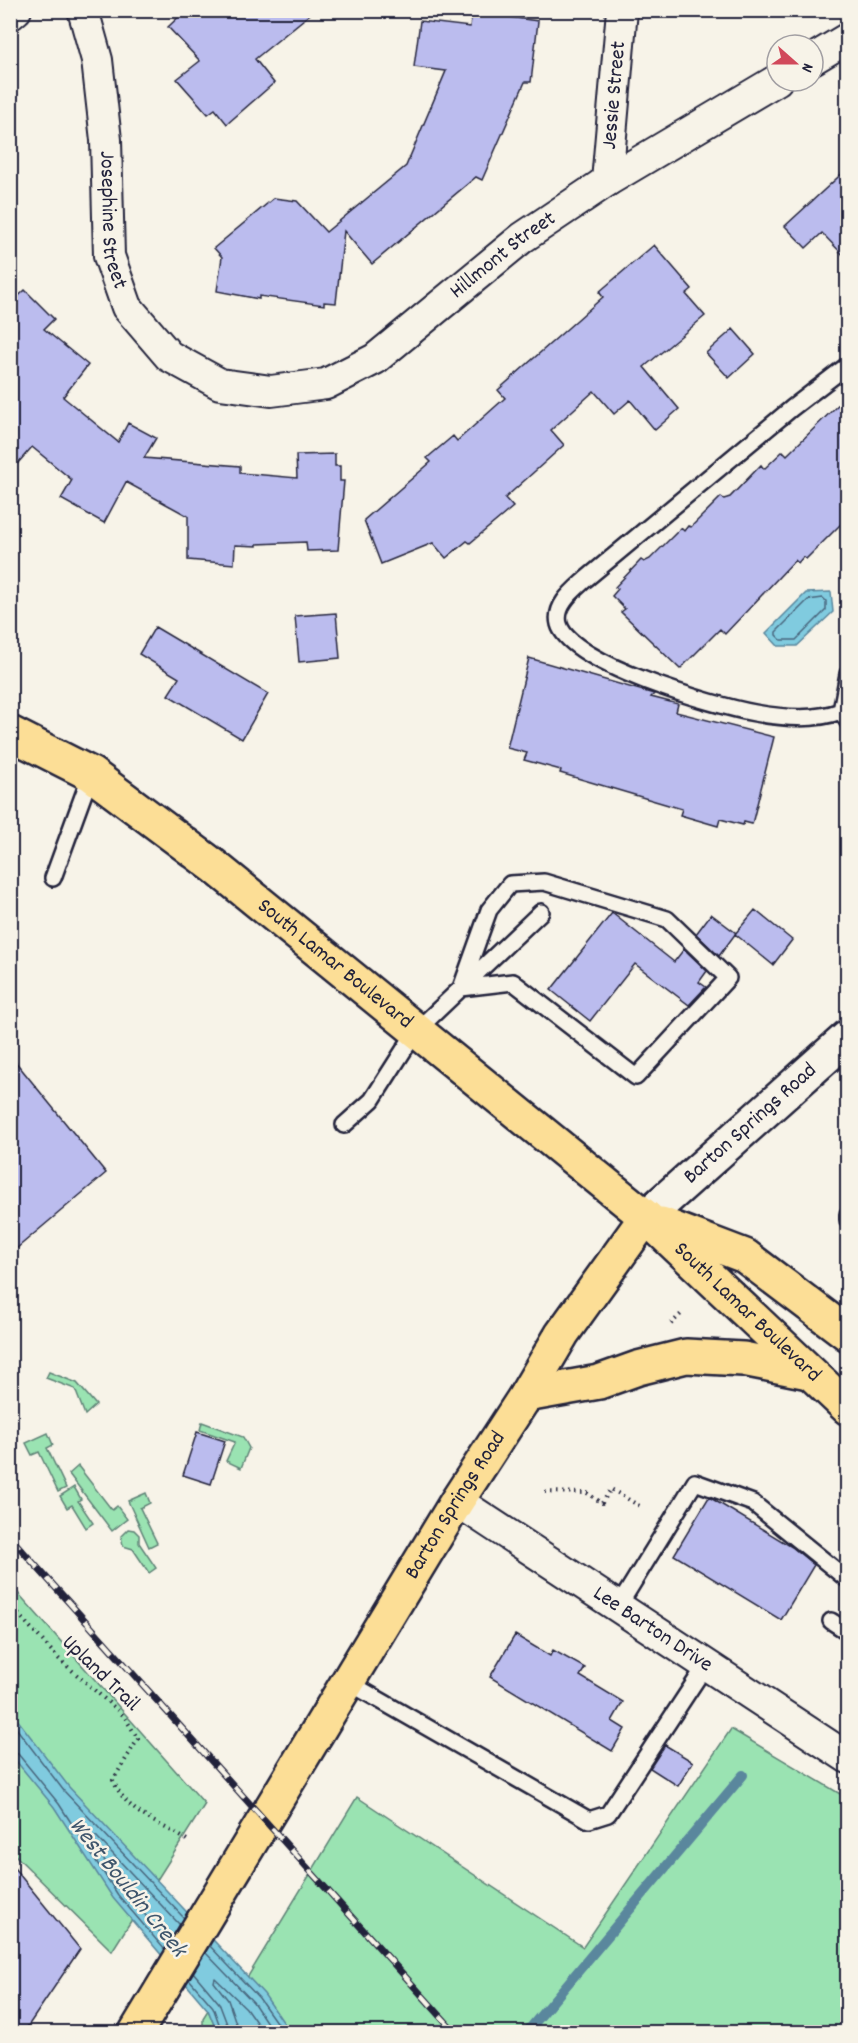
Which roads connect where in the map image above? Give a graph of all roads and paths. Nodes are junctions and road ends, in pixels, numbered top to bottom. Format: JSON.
{"nodes":[{"id":1,"x":16,"y":10,"type":"edge"},
{"id":2,"x":82,"y":10,"type":"edge"},
{"id":3,"x":622,"y":10,"type":"edge"},
{"id":4,"x":10,"y":15,"type":"edge"},
{"id":5,"x":848,"y":38,"type":"edge"},
{"id":6,"x":825,"y":52,"type":"edge"},
{"id":7,"x":765,"y":87,"type":"edge"},
{"id":8,"x":607,"y":181,"type":"junction"},
{"id":9,"x":848,"y":365,"type":"edge"},
{"id":10,"x":220,"y":384,"type":"joint"},
{"id":11,"x":848,"y":674,"type":"edge"},
{"id":12,"x":844,"y":717,"type":"edge"},
{"id":13,"x":10,"y":732,"type":"edge"},
{"id":14,"x":91,"y":774,"type":"junction"},
{"id":15,"x":53,"y":878,"type":"dead end"},
{"id":16,"x":541,"y":912,"type":"dead end"},
{"id":17,"x":461,"y":988,"type":"junction"},
{"id":18,"x":416,"y":1031,"type":"junction"},
{"id":19,"x":848,"y":1037,"type":"edge"},
{"id":20,"x":344,"y":1125,"type":"dead end"},
{"id":21,"x":848,"y":1214,"type":"edge"},
{"id":22,"x":646,"y":1218,"type":"junction"},
{"id":23,"x":848,"y":1220,"type":"edge"},
{"id":24,"x":848,"y":1334,"type":"edge"},
{"id":25,"x":808,"y":1372,"type":"junction"},
{"id":26,"x":526,"y":1395,"type":"junction"},
{"id":27,"x":848,"y":1408,"type":"edge"},
{"id":28,"x":545,"y":1492,"type":"dead end"},
{"id":29,"x":457,"y":1501,"type":"junction"},
{"id":30,"x":643,"y":1508,"type":"dead end"},
{"id":31,"x":848,"y":1580,"type":"edge"},
{"id":32,"x":10,"y":1605,"type":"edge"},
{"id":33,"x":618,"y":1607,"type":"junction"},
{"id":34,"x":831,"y":1621,"type":"dead end"},
{"id":35,"x":848,"y":1632,"type":"edge"},
{"id":36,"x":706,"y":1665,"type":"junction"},
{"id":37,"x":348,"y":1682,"type":"junction"},
{"id":38,"x":848,"y":1758,"type":"edge"},
{"id":39,"x":187,"y":1840,"type":"dead end"},
{"id":40,"x":136,"y":2032,"type":"edge"}],
"edges":[{"from":1,"to":4,"type":"street"},
{"from":2,"to":10,"type":"street","name":"Josephine Street"},
{"from":3,"to":8,"type":"street","name":"Jessie Street"},
{"from":5,"to":6,"type":"street"},
{"from":7,"to":8,"type":"street","name":"Hillmont Street"},
{"from":8,"to":10,"type":"street","name":"Hillmont Street"},
{"from":9,"to":12,"type":"lane"},
{"from":11,"to":12,"type":"lane"},
{"from":13,"to":14,"type":"main road","name":"South Lamar Boulevard"},
{"from":14,"to":15,"type":"lane"},
{"from":14,"to":18,"type":"main road","name":"South Lamar Boulevard"},
{"from":16,"to":17,"type":"lane"},
{"from":17,"to":17,"type":"lane"},
{"from":17,"to":18,"type":"lane"},
{"from":18,"to":20,"type":"lane"},
{"from":18,"to":22,"type":"main road","name":"South Lamar Boulevard"},
{"from":19,"to":22,"type":"main road","name":"Barton Springs Road"},
{"from":21,"to":23,"type":"lane"},
{"from":22,"to":24,"type":"main road","name":"South Lamar Boulevard"},
{"from":22,"to":25,"type":"main road","name":"South Lamar Boulevard"},
{"from":22,"to":26,"type":"main road","name":"Barton Springs Road"},
{"from":25,"to":26,"type":"main road"},
{"from":25,"to":27,"type":"main road","name":"South Lamar Boulevard"},
{"from":26,"to":29,"type":"main road","name":"Barton Springs Road"},
{"from":28,"to":30,"type":"path"},
{"from":29,"to":33,"type":"street","name":"Lee Barton Drive"},
{"from":29,"to":37,"type":"main road","name":"Barton Springs Road"},
{"from":31,"to":33,"type":"lane"},
{"from":32,"to":39,"type":"path","name":"Upland Trail"},
{"from":33,"to":36,"type":"street","name":"Lee Barton Drive"},
{"from":34,"to":35,"type":"lane"},
{"from":36,"to":37,"type":"lane"},
{"from":36,"to":38,"type":"street","name":"Lee Barton Drive"},
{"from":37,"to":40,"type":"main road","name":"Barton Springs Road"}]}
